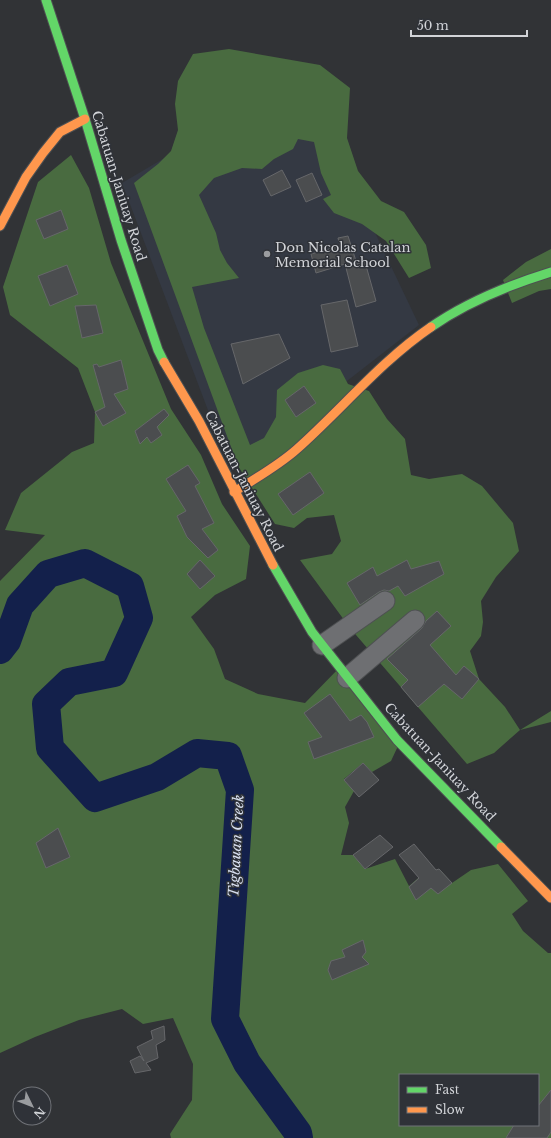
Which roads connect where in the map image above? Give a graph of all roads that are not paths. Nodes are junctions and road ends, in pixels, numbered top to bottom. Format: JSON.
{"nodes":[{"id":1,"x":46,"y":0,"type":"edge"},
{"id":2,"x":85,"y":119,"type":"junction"},
{"id":3,"x":0,"y":226,"type":"edge"},
{"id":4,"x":551,"y":272,"type":"edge"},
{"id":5,"x":234,"y":492,"type":"junction"},
{"id":6,"x":385,"y":601,"type":"dead end"},
{"id":7,"x":415,"y":620,"type":"dead end"},
{"id":8,"x":322,"y":645,"type":"junction"},
{"id":9,"x":347,"y":678,"type":"junction"},
{"id":10,"x":551,"y":898,"type":"edge"}],
"edges":[{"from":1,"to":2,"type":"main road","name":"Cabatuan-Janiuay Road"},
{"from":2,"to":3,"type":"main road"},
{"from":2,"to":5,"type":"main road","name":"Cabatuan-Janiuay Road"},
{"from":4,"to":5,"type":"main road"},
{"from":5,"to":8,"type":"main road","name":"Cabatuan-Janiuay Road"},
{"from":6,"to":8,"type":"street"},
{"from":7,"to":9,"type":"street"},
{"from":8,"to":9,"type":"main road","name":"Cabatuan-Janiuay Road"},
{"from":9,"to":10,"type":"main road","name":"Cabatuan-Janiuay Road"}]}
